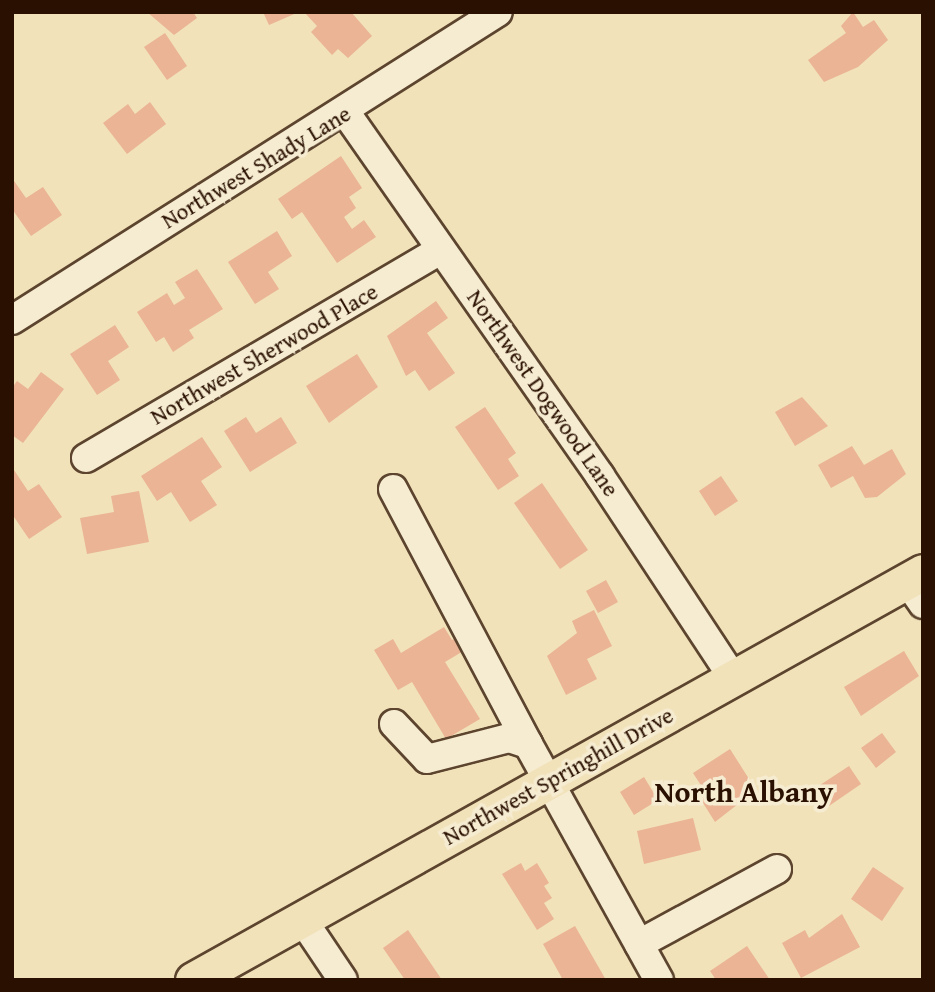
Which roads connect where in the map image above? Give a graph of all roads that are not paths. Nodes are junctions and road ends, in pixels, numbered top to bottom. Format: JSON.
{"nodes":[{"id":1,"x":498,"y":12,"type":"edge"},
{"id":2,"x":346,"y":113,"type":"junction"},
{"id":3,"x":441,"y":250,"type":"junction"},
{"id":4,"x":12,"y":320,"type":"edge"},
{"id":5,"x":86,"y":458,"type":"dead end"},
{"id":6,"x":393,"y":489,"type":"dead end"},
{"id":7,"x":918,"y":586,"type":"edge"},
{"id":8,"x":733,"y":678,"type":"junction"},
{"id":9,"x":394,"y":724,"type":"dead end"},
{"id":10,"x":528,"y":744,"type":"junction"},
{"id":11,"x":548,"y":782,"type":"junction"},
{"id":12,"x":777,"y":869,"type":"dead end"},
{"id":13,"x":302,"y":919,"type":"junction"},
{"id":14,"x":639,"y":944,"type":"junction"},
{"id":15,"x":193,"y":980,"type":"edge"},
{"id":16,"x":343,"y":980,"type":"edge"},
{"id":17,"x":659,"y":980,"type":"edge"}],
"edges":[{"from":1,"to":2,"type":"street","name":"Northwest Shady Lane"},
{"from":2,"to":3,"type":"street","name":"Northwest Dogwood Lane"},
{"from":2,"to":4,"type":"street","name":"Northwest Shady Lane"},
{"from":3,"to":5,"type":"street","name":"Northwest Sherwood Place"},
{"from":3,"to":8,"type":"street","name":"Northwest Dogwood Lane"},
{"from":6,"to":10,"type":"street"},
{"from":7,"to":8,"type":"main road","name":"Northwest Springhill Drive"},
{"from":8,"to":11,"type":"main road","name":"Northwest Springhill Drive"},
{"from":9,"to":10,"type":"street"},
{"from":10,"to":11,"type":"street"},
{"from":11,"to":13,"type":"main road","name":"Northwest Springhill Drive"},
{"from":11,"to":14,"type":"street"},
{"from":12,"to":14,"type":"street"},
{"from":13,"to":15,"type":"main road","name":"Northwest Springhill Drive"},
{"from":13,"to":16,"type":"street"},
{"from":14,"to":17,"type":"street"}]}
